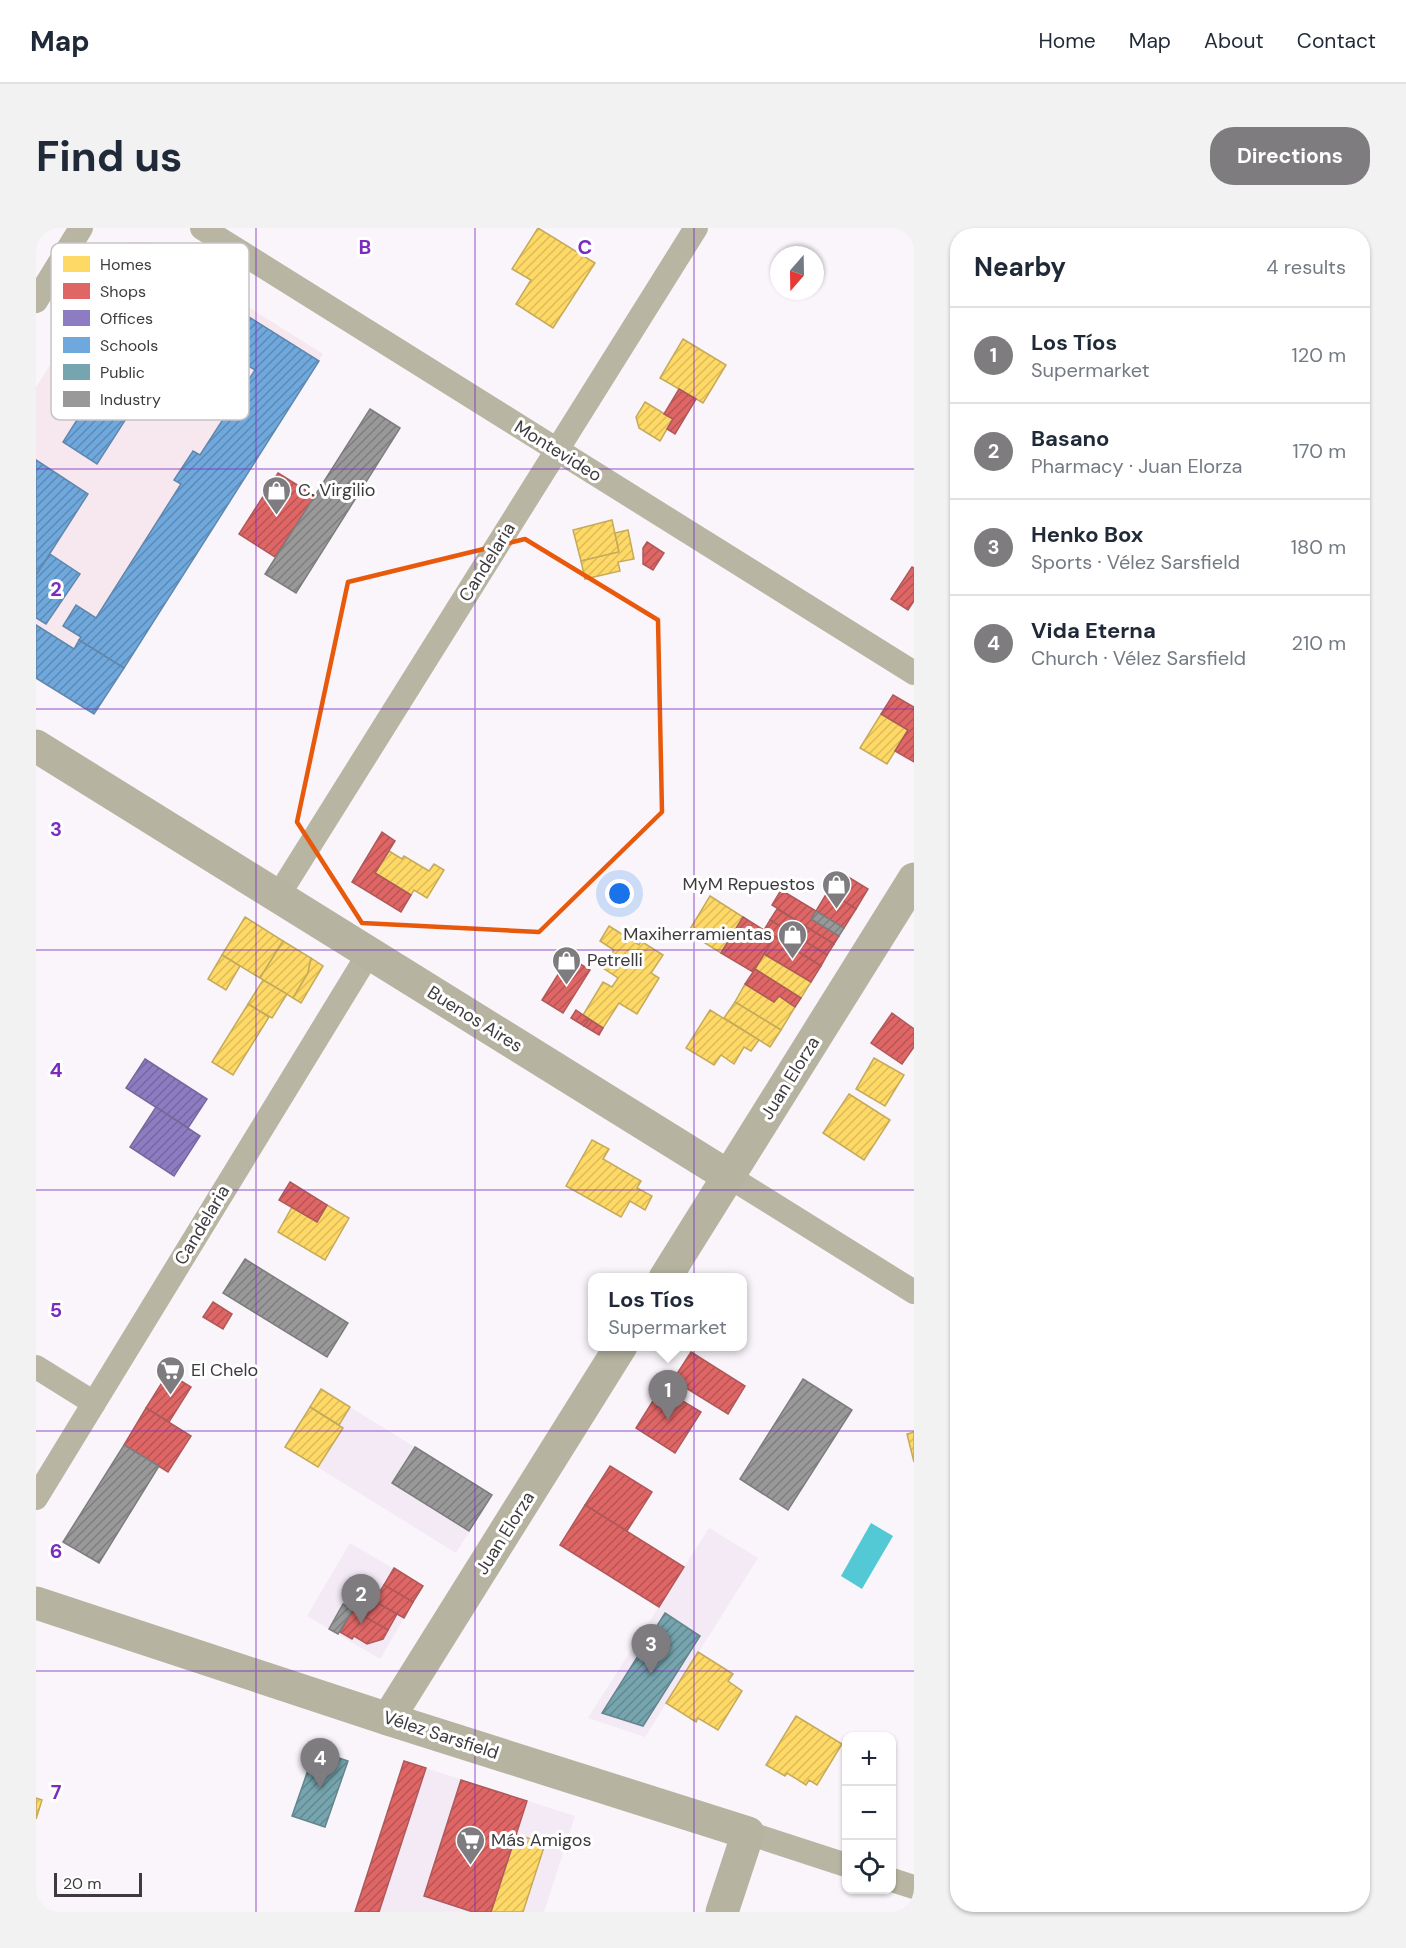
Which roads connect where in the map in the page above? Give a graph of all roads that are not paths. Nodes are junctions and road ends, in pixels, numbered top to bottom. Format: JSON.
{"nodes":[{"id":1,"x":81,"y":228,"type":"edge"},
{"id":2,"x":202,"y":228,"type":"edge"},
{"id":3,"x":696,"y":228,"type":"edge"},
{"id":4,"x":72,"y":243,"type":"edge"},
{"id":5,"x":226,"y":243,"type":"edge"},
{"id":6,"x":249,"y":257,"type":"edge"},
{"id":7,"x":51,"y":277,"type":"edge"},
{"id":8,"x":36,"y":301,"type":"edge"},
{"id":9,"x":557,"y":450,"type":"junction"},
{"id":10,"x":914,"y":674,"type":"edge"},
{"id":11,"x":36,"y":746,"type":"edge"},
{"id":12,"x":914,"y":879,"type":"edge"},
{"id":13,"x":278,"y":896,"type":"junction"},
{"id":14,"x":369,"y":953,"type":"junction"},
{"id":15,"x":728,"y":1176,"type":"junction"},
{"id":16,"x":668,"y":1273,"type":"edge"},
{"id":17,"x":914,"y":1292,"type":"edge"},
{"id":18,"x":618,"y":1351,"type":"edge"},
{"id":19,"x":36,"y":1367,"type":"edge"},
{"id":20,"x":94,"y":1403,"type":"junction"},
{"id":21,"x":36,"y":1498,"type":"edge"},
{"id":22,"x":36,"y":1603,"type":"edge"},
{"id":23,"x":388,"y":1719,"type":"junction"},
{"id":24,"x":748,"y":1833,"type":"junction"},
{"id":25,"x":842,"y":1864,"type":"edge"},
{"id":26,"x":896,"y":1882,"type":"edge"},
{"id":27,"x":914,"y":1887,"type":"edge"},
{"id":28,"x":722,"y":1912,"type":"edge"}],
"edges":[{"from":1,"to":4,"type":"street"},
{"from":2,"to":5,"type":"street","name":"Montevideo"},
{"from":3,"to":9,"type":"street","name":"Candelaria"},
{"from":6,"to":9,"type":"street","name":"Montevideo"},
{"from":7,"to":8,"type":"street"},
{"from":9,"to":10,"type":"street","name":"Montevideo"},
{"from":9,"to":13,"type":"street","name":"Candelaria"},
{"from":11,"to":13,"type":"main road","name":"Buenos Aires"},
{"from":12,"to":15,"type":"main road","name":"Juan Elorza"},
{"from":13,"to":14,"type":"main road","name":"Buenos Aires"},
{"from":14,"to":15,"type":"main road","name":"Buenos Aires"},
{"from":14,"to":20,"type":"street","name":"Candelaria"},
{"from":15,"to":16,"type":"main road","name":"Juan Elorza"},
{"from":15,"to":17,"type":"street","name":"Buenos Aires"},
{"from":18,"to":23,"type":"main road","name":"Juan Elorza"},
{"from":19,"to":20,"type":"street"},
{"from":20,"to":21,"type":"street","name":"Candelaria"},
{"from":22,"to":23,"type":"main road","name":"Vélez Sarsfield"},
{"from":23,"to":24,"type":"main road","name":"Vélez Sarsfield"},
{"from":24,"to":25,"type":"street","name":"Vélez Sarsfield"},
{"from":24,"to":28,"type":"main road"},
{"from":26,"to":27,"type":"street"}]}
